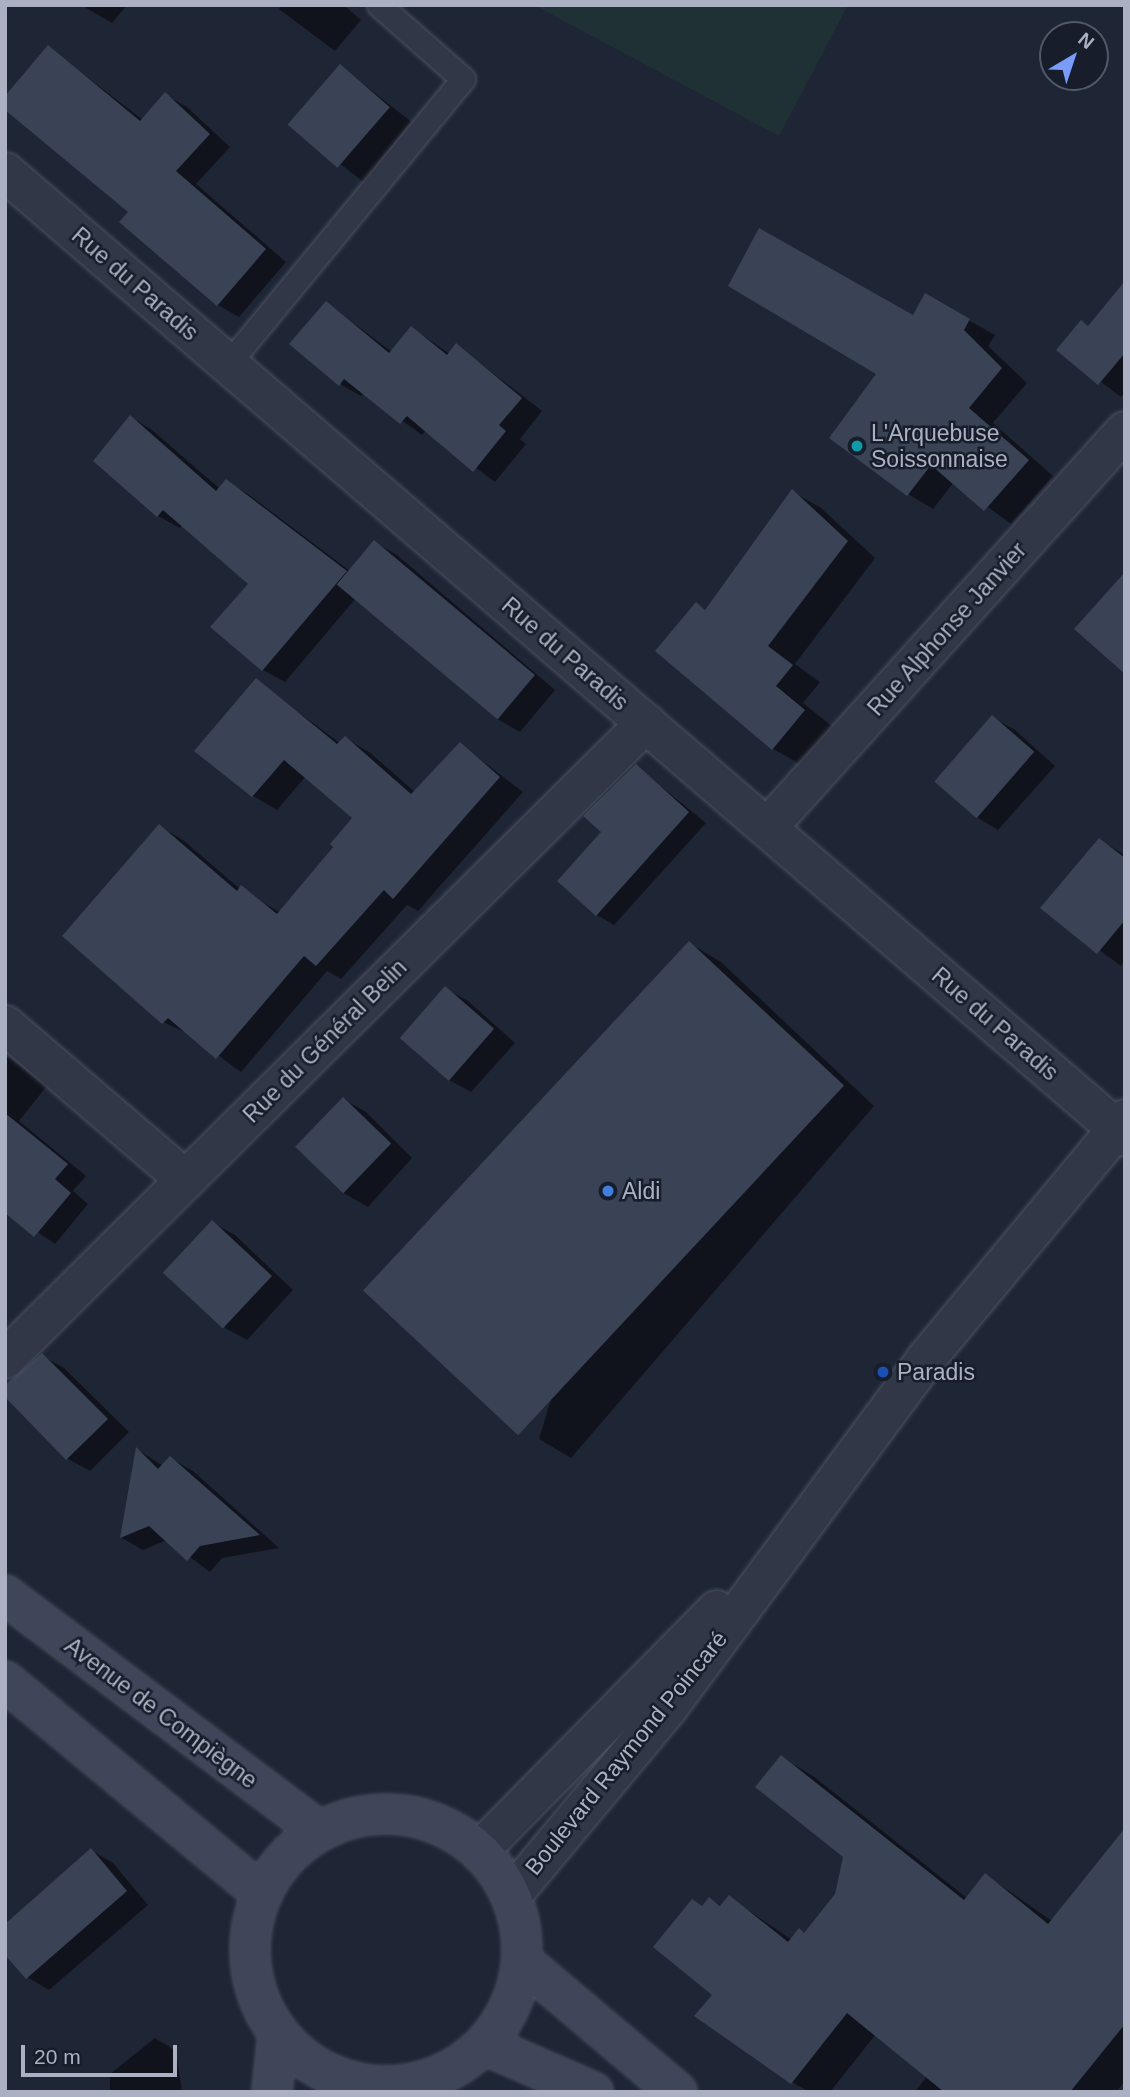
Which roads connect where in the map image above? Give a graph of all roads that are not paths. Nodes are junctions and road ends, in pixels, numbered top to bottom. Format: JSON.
{"nodes":[{"id":1,"x":379,"y":5,"type":"edge"},
{"id":2,"x":5,"y":172,"type":"edge"},
{"id":3,"x":228,"y":364,"type":"junction"},
{"id":4,"x":1125,"y":432,"type":"edge"},
{"id":5,"x":646,"y":723,"type":"junction"},
{"id":6,"x":768,"y":827,"type":"junction"},
{"id":7,"x":5,"y":1025,"type":"edge"},
{"id":8,"x":1122,"y":1128,"type":"edge"},
{"id":9,"x":186,"y":1180,"type":"junction"},
{"id":10,"x":5,"y":1359,"type":"edge"},
{"id":11,"x":789,"y":1541,"type":"junction"},
{"id":12,"x":5,"y":1595,"type":"edge"},
{"id":13,"x":5,"y":1681,"type":"edge"},
{"id":14,"x":318,"y":1830,"type":"junction"},
{"id":15,"x":480,"y":1850,"type":"junction"},
{"id":16,"x":261,"y":1893,"type":"junction"},
{"id":17,"x":512,"y":1895,"type":"junction"},
{"id":18,"x":523,"y":1962,"type":"junction"},
{"id":19,"x":278,"y":2035,"type":"junction"},
{"id":20,"x":485,"y":2045,"type":"junction"},
{"id":21,"x":369,"y":2089,"type":"edge"},
{"id":22,"x":272,"y":2092,"type":"edge"},
{"id":23,"x":593,"y":2092,"type":"edge"},
{"id":24,"x":677,"y":2092,"type":"edge"}],
"edges":[{"from":1,"to":3,"type":"lane"},
{"from":2,"to":3,"type":"street","name":"Rue du Paradis"},
{"from":3,"to":5,"type":"street","name":"Rue du Paradis"},
{"from":4,"to":6,"type":"street","name":"Rue Alphonse Janvier"},
{"from":5,"to":6,"type":"street","name":"Rue du Paradis"},
{"from":5,"to":9,"type":"street","name":"Rue du Général Belin"},
{"from":6,"to":8,"type":"street","name":"Rue du Paradis"},
{"from":7,"to":9,"type":"street"},
{"from":8,"to":11,"type":"street","name":"Boulevard Raymond Poincaré"},
{"from":9,"to":10,"type":"street","name":"Rue du Général Belin"},
{"from":11,"to":15,"type":"street","name":"Boulevard Raymond Poincaré"},
{"from":11,"to":17,"type":"street","name":"Boulevard Raymond Poincaré"},
{"from":12,"to":14,"type":"main road","name":"Avenue de Compiègne"},
{"from":13,"to":16,"type":"main road"},
{"from":14,"to":15,"type":"main road"},
{"from":14,"to":16,"type":"main road"},
{"from":15,"to":17,"type":"main road"},
{"from":16,"to":19,"type":"main road"},
{"from":17,"to":18,"type":"main road"},
{"from":18,"to":20,"type":"main road"},
{"from":18,"to":24,"type":"main road"},
{"from":19,"to":21,"type":"main road"},
{"from":19,"to":22,"type":"main road"},
{"from":20,"to":21,"type":"main road"},
{"from":20,"to":23,"type":"main road"}]}
